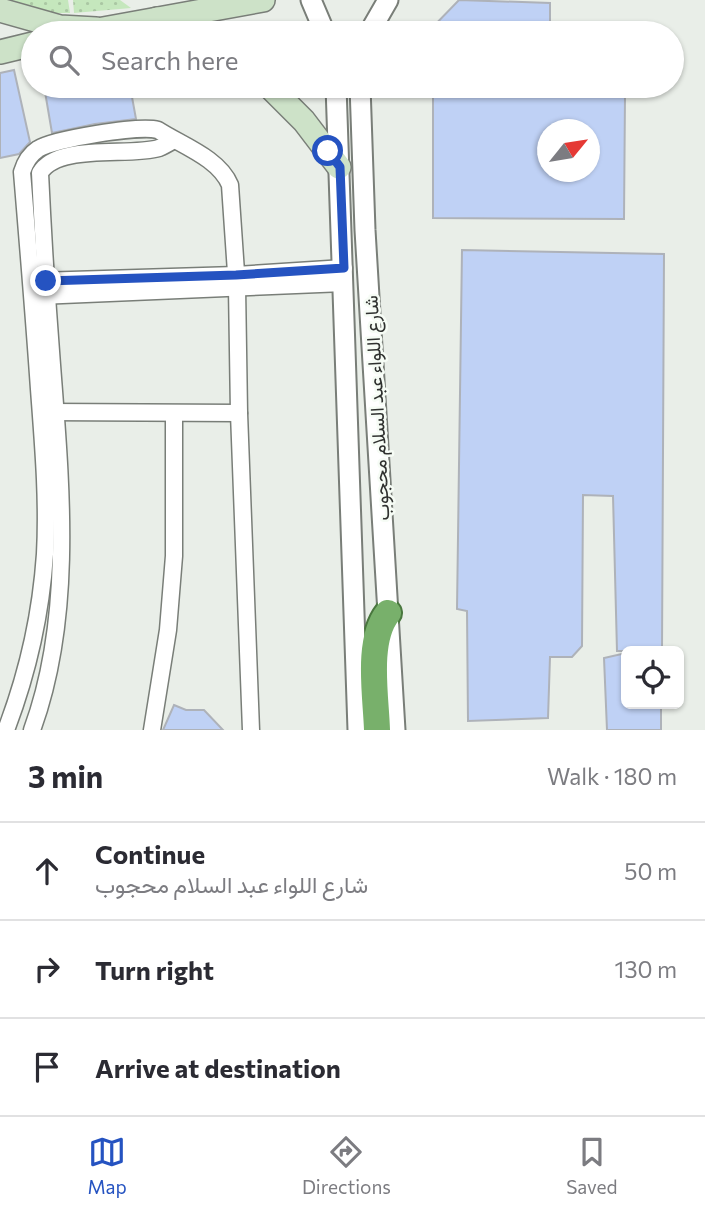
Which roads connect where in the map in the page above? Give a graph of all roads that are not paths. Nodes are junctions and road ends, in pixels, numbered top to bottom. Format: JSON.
{"nodes":[{"id":1,"x":263,"y":0,"type":"edge"},
{"id":2,"x":312,"y":0,"type":"edge"},
{"id":3,"x":388,"y":0,"type":"edge"},
{"id":4,"x":0,"y":10,"type":"edge"},
{"id":5,"x":157,"y":19,"type":"junction"},
{"id":6,"x":39,"y":21,"type":"edge"},
{"id":7,"x":146,"y":21,"type":"edge"},
{"id":8,"x":161,"y":21,"type":"edge"},
{"id":9,"x":320,"y":21,"type":"edge"},
{"id":10,"x":376,"y":21,"type":"edge"},
{"id":11,"x":21,"y":47,"type":"edge"},
{"id":12,"x":0,"y":51,"type":"edge"},
{"id":13,"x":282,"y":98,"type":"edge"},
{"id":14,"x":337,"y":98,"type":"edge"},
{"id":15,"x":360,"y":98,"type":"edge"},
{"id":16,"x":174,"y":140,"type":"junction"},
{"id":17,"x":340,"y":167,"type":"junction"},
{"id":18,"x":22,"y":172,"type":"junction"},
{"id":19,"x":40,"y":173,"type":"junction"},
{"id":20,"x":344,"y":275,"type":"junction"},
{"id":21,"x":237,"y":281,"type":"junction"},
{"id":22,"x":39,"y":289,"type":"junction"},
{"id":23,"x":48,"y":412,"type":"junction"},
{"id":24,"x":239,"y":413,"type":"junction"},
{"id":25,"x":174,"y":414,"type":"junction"},
{"id":26,"x":388,"y":613,"type":"junction"},
{"id":27,"x":6,"y":730,"type":"edge"},
{"id":28,"x":32,"y":730,"type":"edge"},
{"id":29,"x":152,"y":730,"type":"edge"},
{"id":30,"x":251,"y":730,"type":"edge"},
{"id":31,"x":358,"y":730,"type":"edge"},
{"id":32,"x":377,"y":730,"type":"edge"},
{"id":33,"x":395,"y":730,"type":"edge"}],
"edges":[{"from":1,"to":5,"type":"main road"},
{"from":2,"to":9,"type":"street"},
{"from":3,"to":10,"type":"street"},
{"from":4,"to":6,"type":"main road"},
{"from":5,"to":7,"type":"main road"},
{"from":5,"to":8,"type":"main road"},
{"from":11,"to":12,"type":"main road"},
{"from":13,"to":17,"type":"main road"},
{"from":14,"to":17,"type":"street","name":"شارع اللواء عبد السلام محجوب"},
{"from":15,"to":26,"type":"street","name":"شارع اللواء عبد السلام محجوب"},
{"from":16,"to":18,"type":"street"},
{"from":16,"to":19,"type":"street"},
{"from":16,"to":21,"type":"street"},
{"from":17,"to":20,"type":"street","name":"شارع اللواء عبد السلام محجوب"},
{"from":18,"to":19,"type":"street"},
{"from":18,"to":22,"type":"street"},
{"from":19,"to":22,"type":"street"},
{"from":20,"to":21,"type":"street"},
{"from":20,"to":31,"type":"street","name":"شارع اللواء عبد السلام محجوب"},
{"from":21,"to":22,"type":"street"},
{"from":21,"to":24,"type":"street"},
{"from":22,"to":23,"type":"street"},
{"from":23,"to":25,"type":"street"},
{"from":23,"to":27,"type":"street"},
{"from":23,"to":28,"type":"street"},
{"from":24,"to":25,"type":"street"},
{"from":24,"to":30,"type":"street"},
{"from":25,"to":29,"type":"street"},
{"from":26,"to":32,"type":"highway"},
{"from":26,"to":33,"type":"street","name":"شارع اللواء عبد السلام محجوب"}]}
